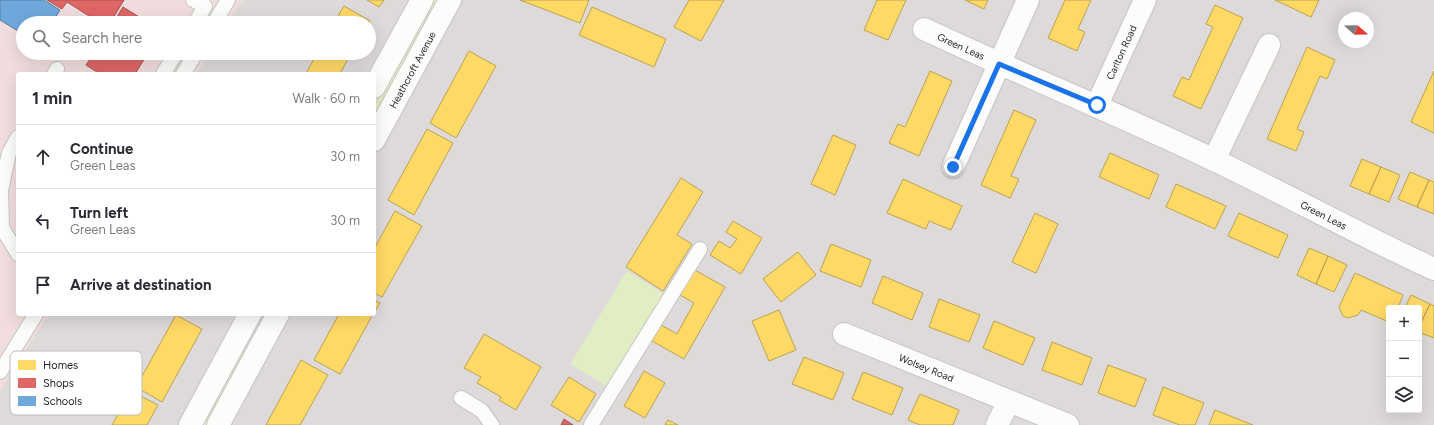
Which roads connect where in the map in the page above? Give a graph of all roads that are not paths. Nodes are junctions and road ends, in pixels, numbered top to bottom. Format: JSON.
{"nodes":[{"id":1,"x":193,"y":0,"type":"edge"},
{"id":2,"x":228,"y":0,"type":"edge"},
{"id":3,"x":422,"y":0,"type":"edge"},
{"id":4,"x":450,"y":0,"type":"edge"},
{"id":5,"x":1028,"y":0,"type":"edge"},
{"id":6,"x":1145,"y":0,"type":"edge"},
{"id":7,"x":199,"y":16,"type":"edge"},
{"id":8,"x":218,"y":16,"type":"edge"},
{"id":9,"x":924,"y":29,"type":"dead end"},
{"id":10,"x":1269,"y":45,"type":"dead end"},
{"id":11,"x":172,"y":60,"type":"edge"},
{"id":12,"x":192,"y":60,"type":"edge"},
{"id":13,"x":999,"y":64,"type":"junction"},
{"id":14,"x":165,"y":72,"type":"edge"},
{"id":15,"x":184,"y":72,"type":"edge"},
{"id":16,"x":376,"y":83,"type":"edge"},
{"id":17,"x":1097,"y":105,"type":"junction"},
{"id":18,"x":376,"y":136,"type":"edge"},
{"id":19,"x":16,"y":141,"type":"edge"},
{"id":20,"x":1214,"y":160,"type":"junction"},
{"id":21,"x":953,"y":167,"type":"dead end"},
{"id":22,"x":700,"y":249,"type":"dead end"},
{"id":23,"x":16,"y":251,"type":"edge"},
{"id":24,"x":1434,"y":269,"type":"edge"},
{"id":25,"x":35,"y":316,"type":"edge"},
{"id":26,"x":249,"y":316,"type":"edge"},
{"id":27,"x":277,"y":316,"type":"edge"},
{"id":28,"x":844,"y":334,"type":"dead end"},
{"id":29,"x":237,"y":338,"type":"junction"},
{"id":30,"x":258,"y":349,"type":"junction"},
{"id":31,"x":13,"y":351,"type":"edge"},
{"id":32,"x":10,"y":356,"type":"edge"},
{"id":33,"x":0,"y":372,"type":"edge"},
{"id":34,"x":461,"y":398,"type":"dead end"},
{"id":35,"x":1009,"y":401,"type":"junction"},
{"id":36,"x":190,"y":425,"type":"edge"},
{"id":37,"x":218,"y":425,"type":"edge"},
{"id":38,"x":492,"y":425,"type":"edge"},
{"id":39,"x":591,"y":425,"type":"edge"},
{"id":40,"x":997,"y":425,"type":"edge"},
{"id":41,"x":1068,"y":425,"type":"edge"}],
"edges":[{"from":1,"to":7,"type":"lane"},
{"from":2,"to":8,"type":"lane"},
{"from":3,"to":16,"type":"street"},
{"from":4,"to":18,"type":"street","name":"Heathcroft Avenue"},
{"from":5,"to":13,"type":"street"},
{"from":6,"to":17,"type":"street","name":"Carlton Road"},
{"from":9,"to":13,"type":"street","name":"Green Leas"},
{"from":10,"to":20,"type":"street"},
{"from":11,"to":14,"type":"lane"},
{"from":12,"to":15,"type":"lane"},
{"from":13,"to":17,"type":"street","name":"Green Leas"},
{"from":13,"to":21,"type":"street"},
{"from":17,"to":20,"type":"street","name":"Green Leas"},
{"from":19,"to":23,"type":"lane"},
{"from":20,"to":24,"type":"street","name":"Green Leas"},
{"from":22,"to":39,"type":"lane"},
{"from":25,"to":31,"type":"lane"},
{"from":26,"to":29,"type":"street"},
{"from":27,"to":30,"type":"street"},
{"from":28,"to":35,"type":"street","name":"Wolsey Road"},
{"from":29,"to":30,"type":"street"},
{"from":29,"to":36,"type":"street"},
{"from":30,"to":37,"type":"street"},
{"from":32,"to":33,"type":"lane"},
{"from":34,"to":38,"type":"lane"},
{"from":35,"to":40,"type":"street"},
{"from":35,"to":41,"type":"street","name":"Wolsey Road"}]}
